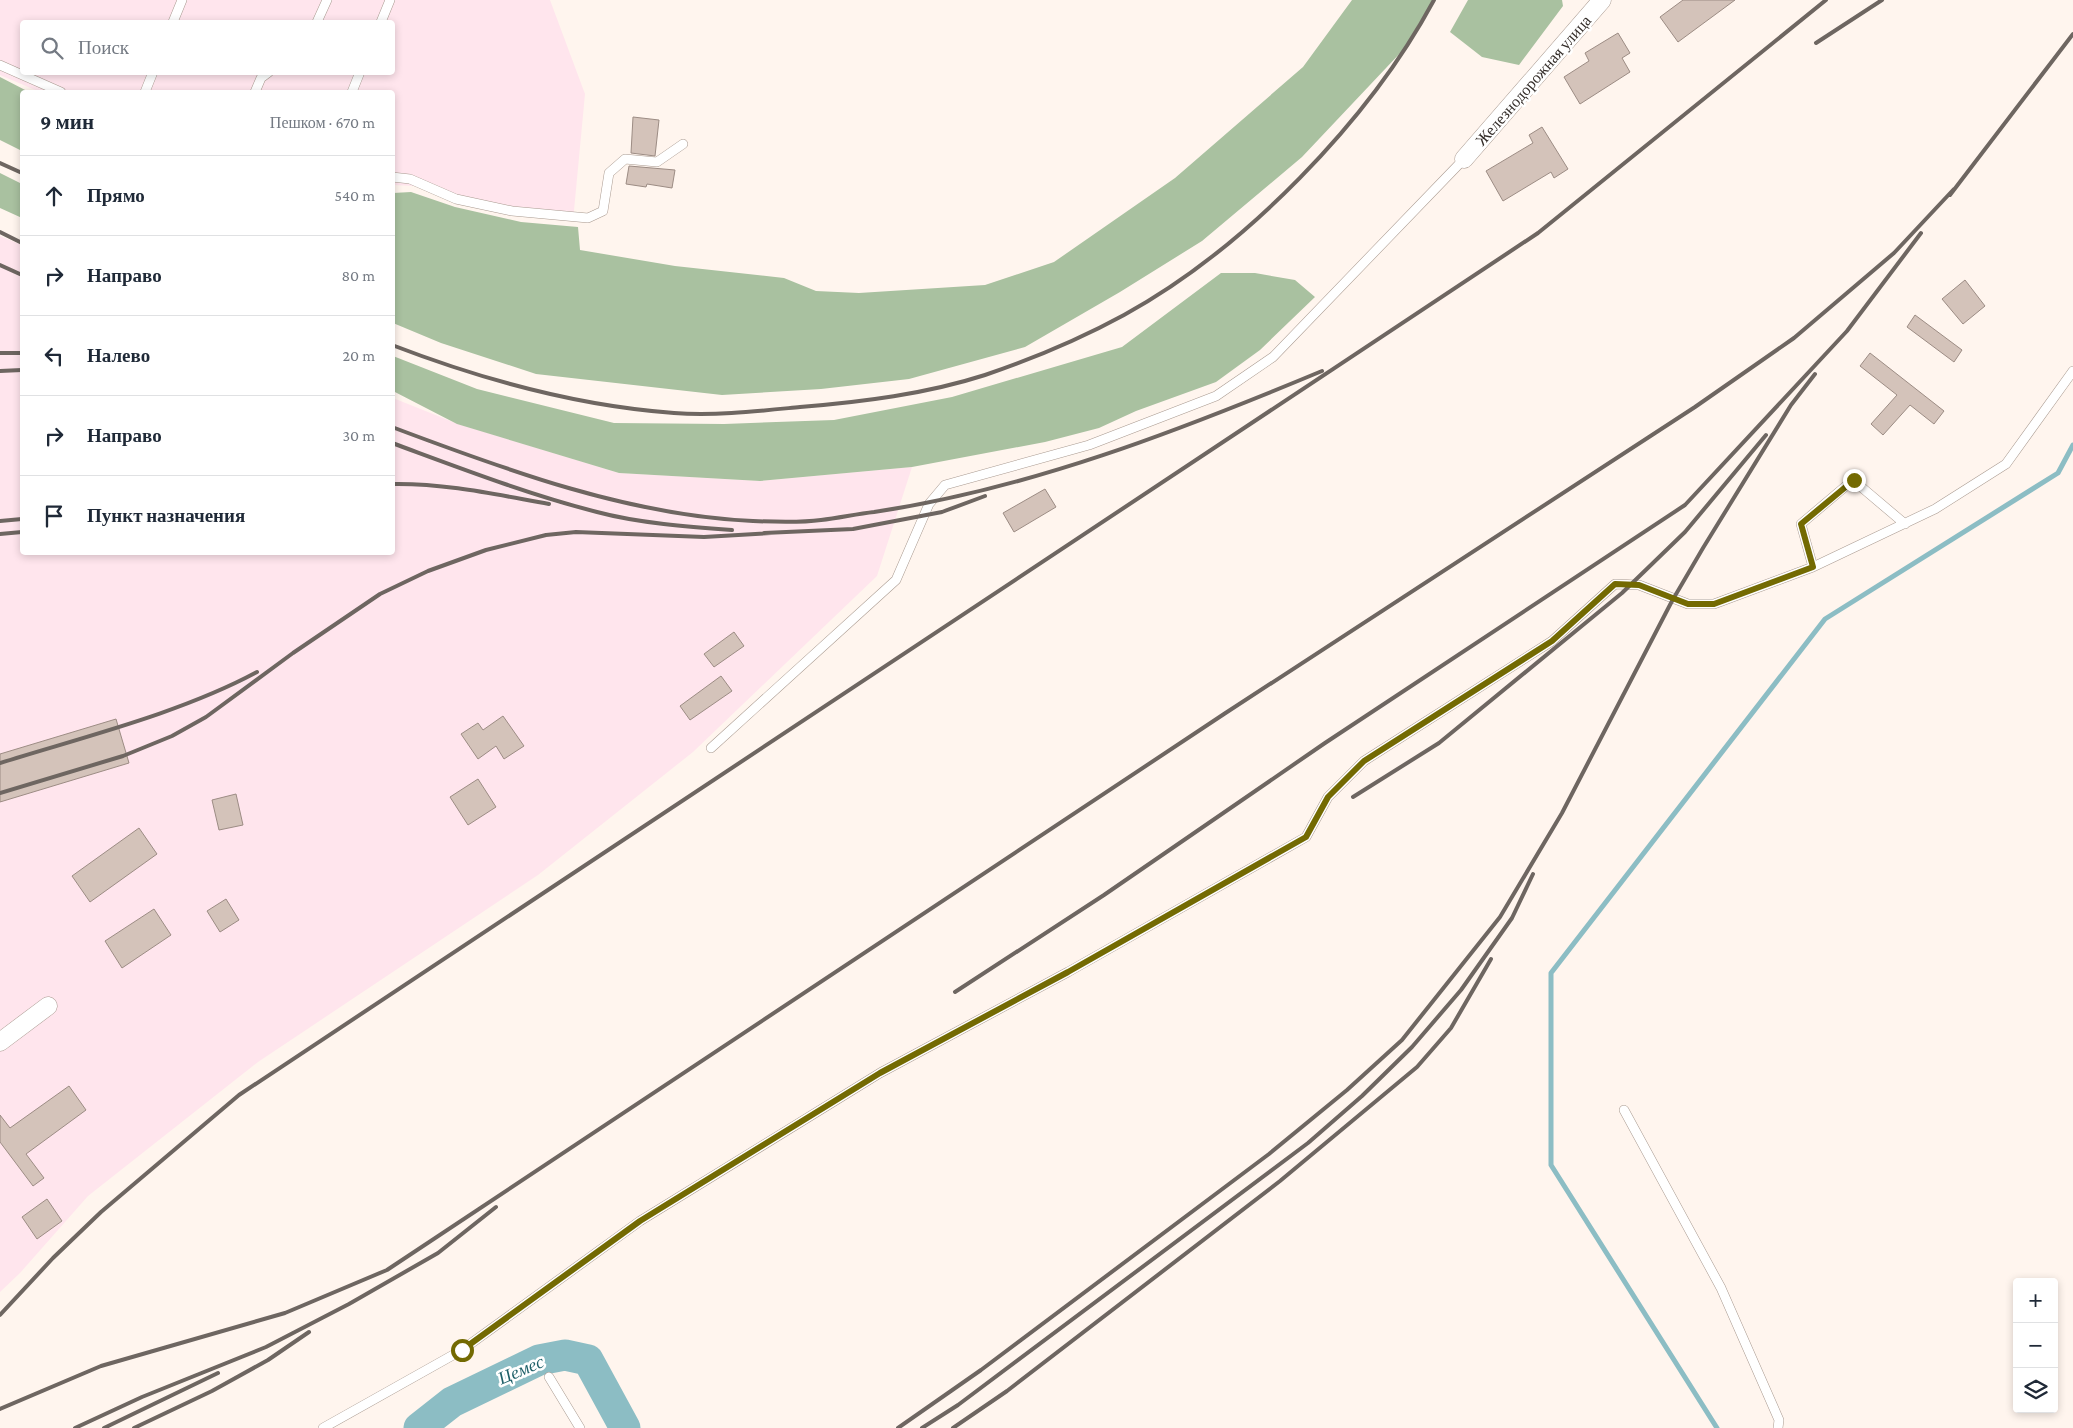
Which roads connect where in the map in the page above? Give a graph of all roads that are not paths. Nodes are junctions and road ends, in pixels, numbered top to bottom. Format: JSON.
{"nodes":[{"id":1,"x":182,"y":0,"type":"edge"},
{"id":2,"x":327,"y":0,"type":"edge"},
{"id":3,"x":390,"y":0,"type":"edge"},
{"id":4,"x":1602,"y":0,"type":"edge"},
{"id":5,"x":174,"y":20,"type":"edge"},
{"id":6,"x":318,"y":20,"type":"edge"},
{"id":7,"x":382,"y":20,"type":"edge"},
{"id":8,"x":0,"y":65,"type":"edge"},
{"id":9,"x":20,"y":74,"type":"edge"},
{"id":10,"x":23,"y":75,"type":"edge"},
{"id":11,"x":152,"y":75,"type":"edge"},
{"id":12,"x":265,"y":75,"type":"edge"},
{"id":13,"x":359,"y":75,"type":"edge"},
{"id":14,"x":56,"y":90,"type":"edge"},
{"id":15,"x":146,"y":90,"type":"edge"},
{"id":16,"x":256,"y":90,"type":"edge"},
{"id":17,"x":353,"y":90,"type":"edge"},
{"id":18,"x":683,"y":144,"type":"dead end"},
{"id":19,"x":1464,"y":159,"type":"joint"},
{"id":20,"x":395,"y":177,"type":"edge"},
{"id":21,"x":2073,"y":371,"type":"edge"},
{"id":22,"x":1904,"y":524,"type":"junction"},
{"id":23,"x":1813,"y":567,"type":"junction"},
{"id":24,"x":711,"y":748,"type":"dead end"},
{"id":25,"x":48,"y":1006,"type":"dead end"},
{"id":26,"x":0,"y":1042,"type":"edge"},
{"id":27,"x":1624,"y":1110,"type":"dead end"},
{"id":28,"x":550,"y":1377,"type":"dead end"},
{"id":29,"x":323,"y":1428,"type":"edge"},
{"id":30,"x":580,"y":1428,"type":"edge"},
{"id":31,"x":1778,"y":1428,"type":"edge"}],
"edges":[{"from":1,"to":5,"type":"lane"},
{"from":2,"to":6,"type":"lane"},
{"from":3,"to":7,"type":"lane"},
{"from":4,"to":19,"type":"street","name":"Железнодорожная улица"},
{"from":8,"to":9,"type":"lane"},
{"from":10,"to":14,"type":"lane"},
{"from":11,"to":15,"type":"lane"},
{"from":12,"to":16,"type":"lane"},
{"from":13,"to":17,"type":"lane"},
{"from":18,"to":20,"type":"lane"},
{"from":19,"to":24,"type":"lane"},
{"from":21,"to":22,"type":"lane"},
{"from":22,"to":23,"type":"lane"},
{"from":22,"to":23,"type":"lane"},
{"from":23,"to":29,"type":"lane"},
{"from":25,"to":26,"type":"street"},
{"from":27,"to":31,"type":"lane"},
{"from":28,"to":30,"type":"lane"}]}
